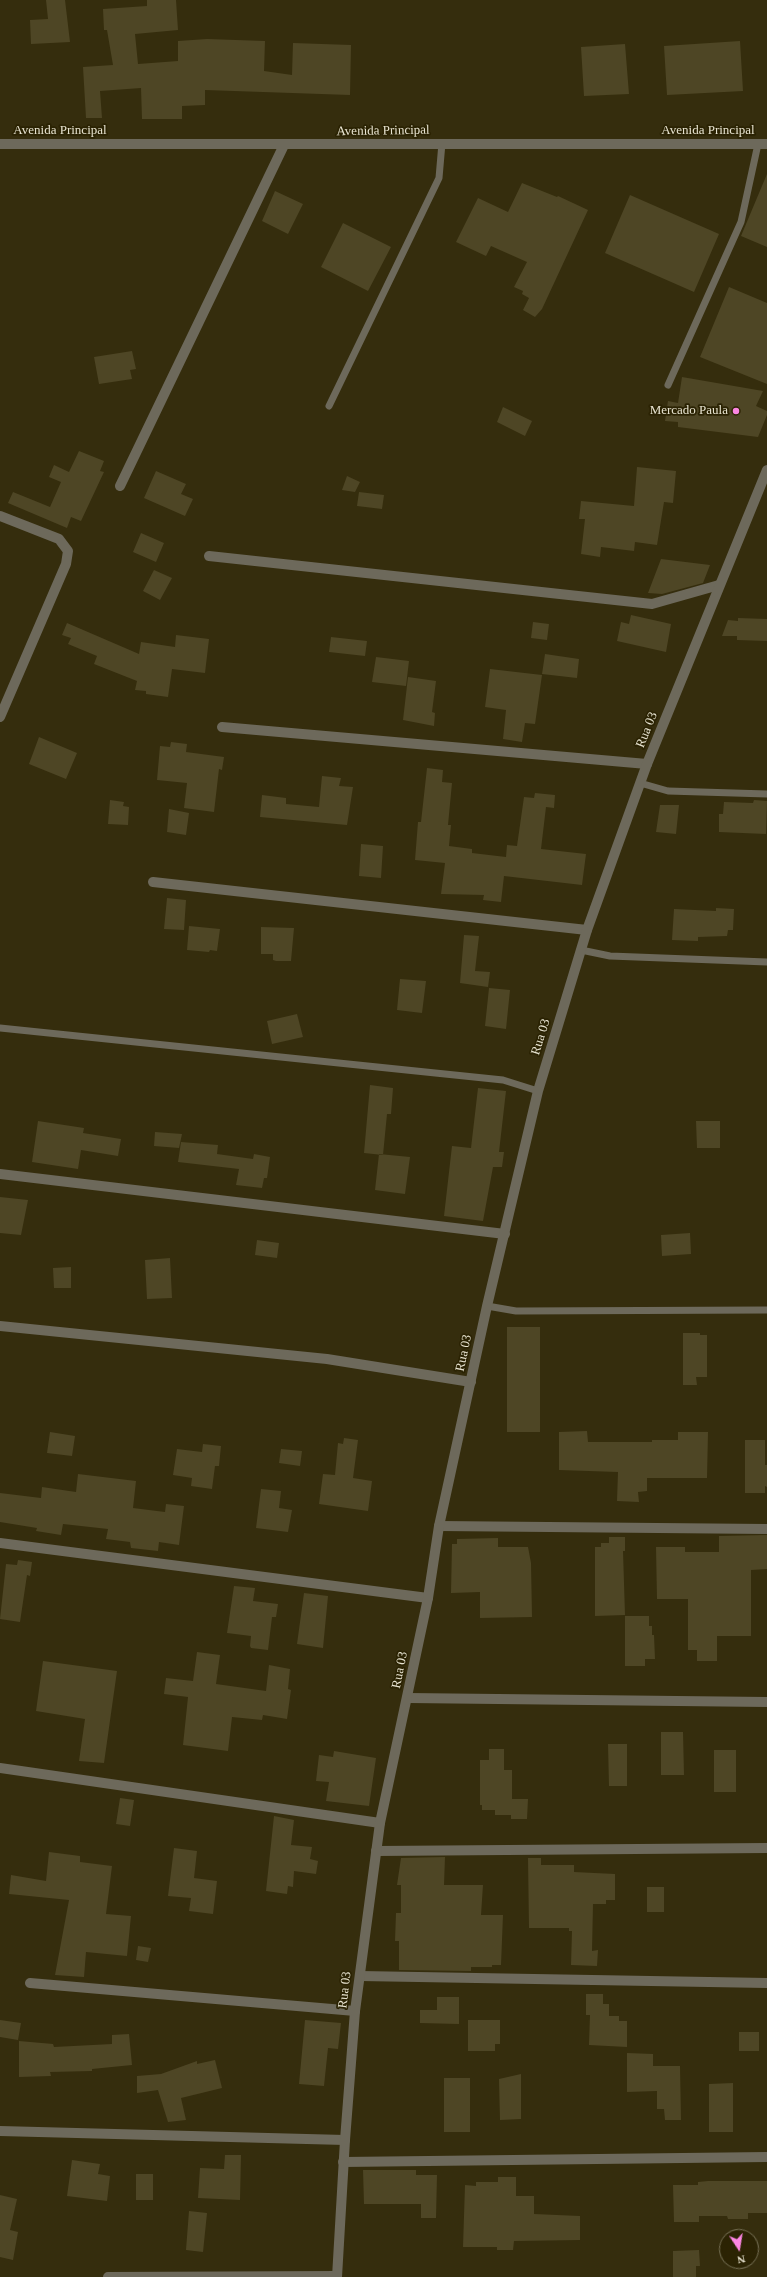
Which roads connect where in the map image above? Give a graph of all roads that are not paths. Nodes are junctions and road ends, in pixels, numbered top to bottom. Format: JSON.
{"nodes":[{"id":1,"x":442,"y":143,"type":"junction"},
{"id":2,"x":0,"y":144,"type":"edge"},
{"id":3,"x":763,"y":144,"type":"edge"},
{"id":4,"x":284,"y":145,"type":"junction"},
{"id":5,"x":668,"y":385,"type":"dead end"},
{"id":6,"x":329,"y":406,"type":"dead end"},
{"id":7,"x":767,"y":470,"type":"edge"},
{"id":8,"x":120,"y":486,"type":"dead end"},
{"id":9,"x":0,"y":516,"type":"edge"},
{"id":10,"x":209,"y":556,"type":"dead end"},
{"id":11,"x":718,"y":585,"type":"junction"},
{"id":12,"x":0,"y":717,"type":"edge"},
{"id":13,"x":222,"y":727,"type":"dead end"},
{"id":14,"x":647,"y":764,"type":"junction"},
{"id":15,"x":640,"y":783,"type":"junction"},
{"id":16,"x":767,"y":794,"type":"edge"},
{"id":17,"x":153,"y":882,"type":"dead end"},
{"id":18,"x":587,"y":930,"type":"junction"},
{"id":19,"x":581,"y":950,"type":"junction"},
{"id":20,"x":767,"y":962,"type":"edge"},
{"id":21,"x":0,"y":1028,"type":"edge"},
{"id":22,"x":538,"y":1091,"type":"junction"},
{"id":23,"x":0,"y":1174,"type":"edge"},
{"id":24,"x":506,"y":1234,"type":"junction"},
{"id":25,"x":487,"y":1306,"type":"junction"},
{"id":26,"x":767,"y":1310,"type":"edge"},
{"id":27,"x":0,"y":1326,"type":"edge"},
{"id":28,"x":471,"y":1382,"type":"junction"},
{"id":29,"x":439,"y":1526,"type":"junction"},
{"id":30,"x":767,"y":1529,"type":"edge"},
{"id":31,"x":0,"y":1543,"type":"edge"},
{"id":32,"x":428,"y":1598,"type":"junction"},
{"id":33,"x":408,"y":1698,"type":"junction"},
{"id":34,"x":767,"y":1702,"type":"edge"},
{"id":35,"x":0,"y":1768,"type":"edge"},
{"id":36,"x":380,"y":1823,"type":"junction"},
{"id":37,"x":767,"y":1848,"type":"edge"},
{"id":38,"x":376,"y":1851,"type":"junction"},
{"id":39,"x":360,"y":1976,"type":"junction"},
{"id":40,"x":30,"y":1983,"type":"dead end"},
{"id":41,"x":767,"y":1983,"type":"edge"},
{"id":42,"x":355,"y":2011,"type":"junction"},
{"id":43,"x":0,"y":2130,"type":"edge"},
{"id":44,"x":344,"y":2140,"type":"junction"},
{"id":45,"x":767,"y":2157,"type":"edge"},
{"id":46,"x":343,"y":2162,"type":"junction"},
{"id":47,"x":337,"y":2276,"type":"edge"},
{"id":48,"x":108,"y":2277,"type":"edge"}],
"edges":[{"from":1,"to":3,"type":"street","name":"Avenida Principal"},
{"from":1,"to":4,"type":"street","name":"Avenida Principal"},
{"from":1,"to":6,"type":"lane"},
{"from":2,"to":4,"type":"street","name":"Avenida Principal"},
{"from":3,"to":5,"type":"lane"},
{"from":4,"to":8,"type":"street"},
{"from":7,"to":11,"type":"street","name":"Rua 03"},
{"from":9,"to":12,"type":"street"},
{"from":10,"to":11,"type":"street"},
{"from":11,"to":14,"type":"street","name":"Rua 03"},
{"from":13,"to":14,"type":"street"},
{"from":14,"to":15,"type":"street","name":"Rua 03"},
{"from":15,"to":16,"type":"lane"},
{"from":15,"to":18,"type":"street","name":"Rua 03"},
{"from":17,"to":18,"type":"street"},
{"from":18,"to":19,"type":"street","name":"Rua 03"},
{"from":19,"to":20,"type":"lane"},
{"from":19,"to":22,"type":"street","name":"Rua 03"},
{"from":21,"to":22,"type":"lane"},
{"from":22,"to":24,"type":"street","name":"Rua 03"},
{"from":23,"to":24,"type":"street"},
{"from":24,"to":25,"type":"street","name":"Rua 03"},
{"from":25,"to":26,"type":"lane"},
{"from":25,"to":28,"type":"street","name":"Rua 03"},
{"from":27,"to":28,"type":"street"},
{"from":28,"to":29,"type":"street","name":"Rua 03"},
{"from":29,"to":30,"type":"street"},
{"from":29,"to":32,"type":"street","name":"Rua 03"},
{"from":31,"to":32,"type":"street"},
{"from":32,"to":33,"type":"street","name":"Rua 03"},
{"from":33,"to":34,"type":"street"},
{"from":33,"to":36,"type":"street","name":"Rua 03"},
{"from":35,"to":36,"type":"street"},
{"from":36,"to":38,"type":"street","name":"Rua 03"},
{"from":37,"to":38,"type":"street"},
{"from":38,"to":39,"type":"street","name":"Rua 03"},
{"from":39,"to":41,"type":"street"},
{"from":39,"to":42,"type":"street","name":"Rua 03"},
{"from":40,"to":42,"type":"street"},
{"from":42,"to":44,"type":"street","name":"Rua 03"},
{"from":43,"to":44,"type":"street"},
{"from":44,"to":46,"type":"street","name":"Rua 03"},
{"from":45,"to":46,"type":"street"},
{"from":46,"to":47,"type":"street","name":"Rua 03"},
{"from":47,"to":48,"type":"street"}]}
